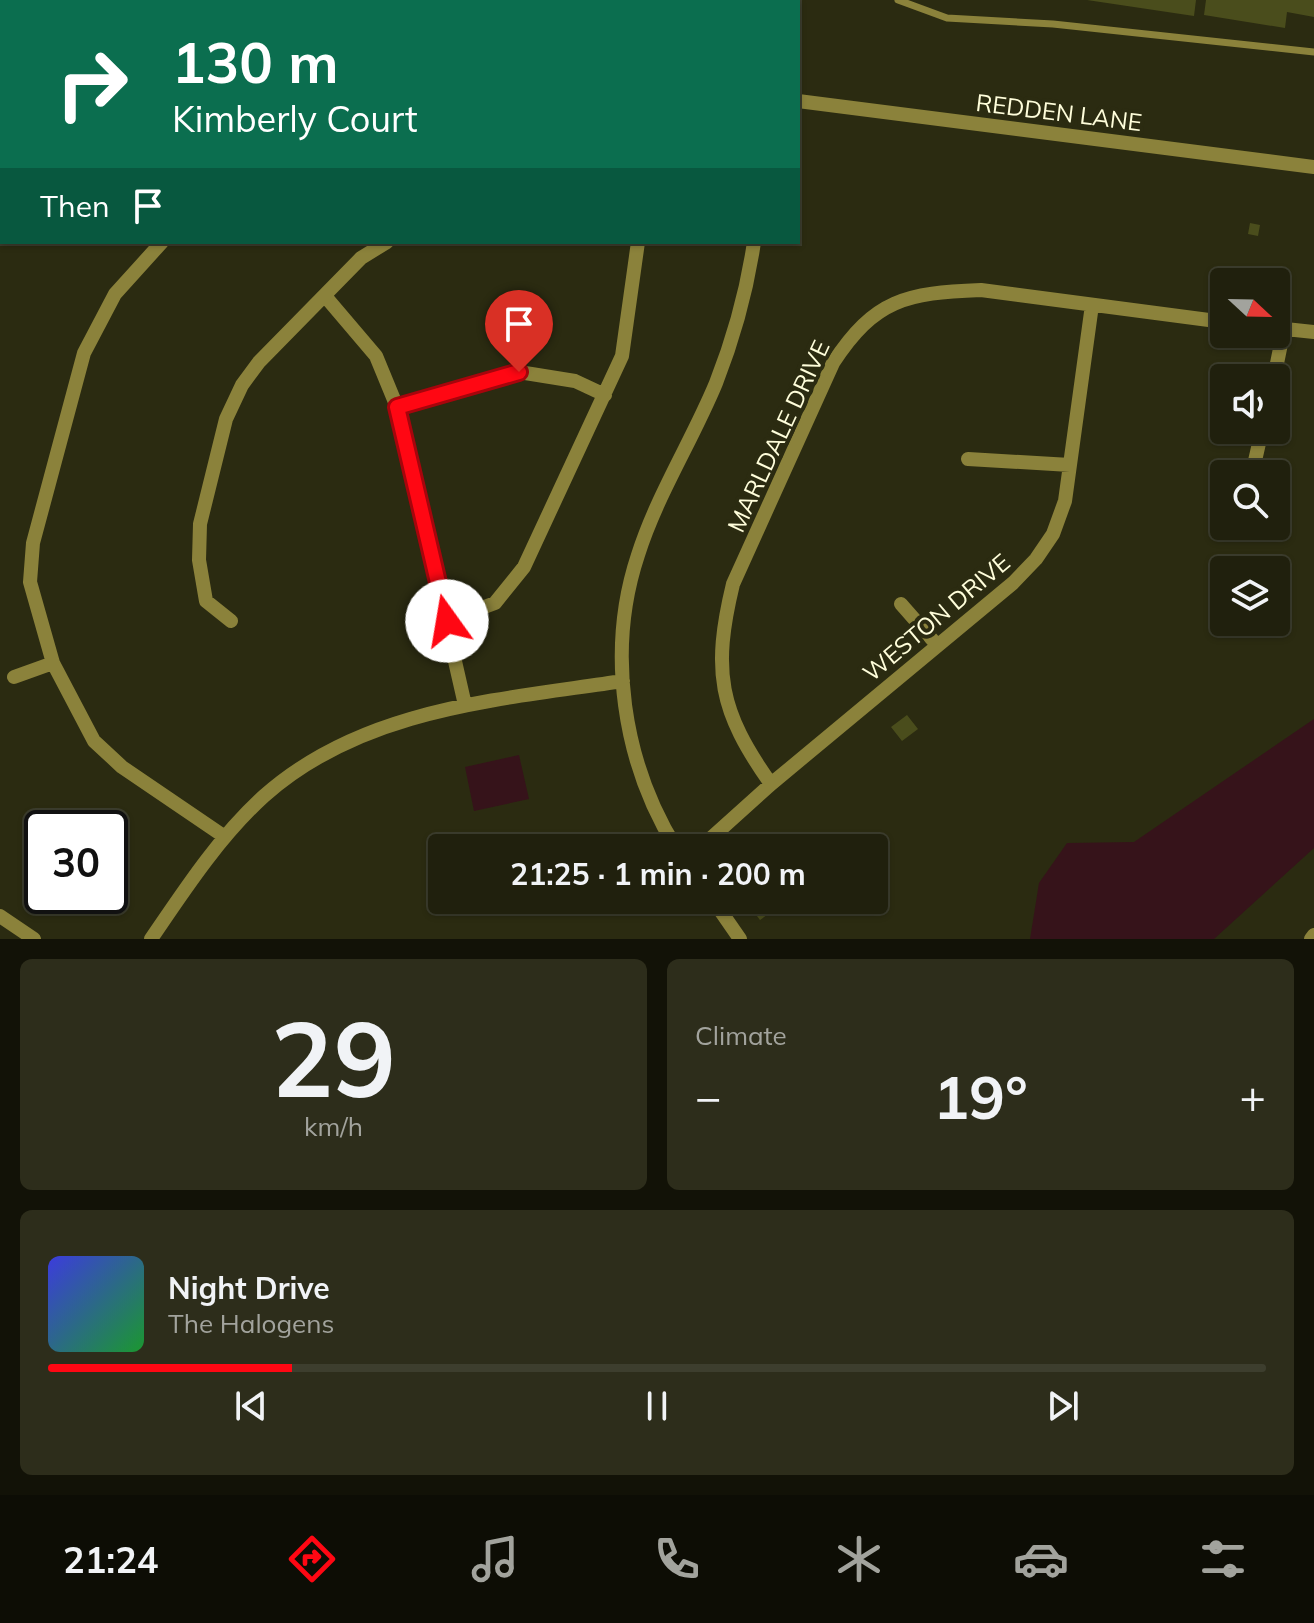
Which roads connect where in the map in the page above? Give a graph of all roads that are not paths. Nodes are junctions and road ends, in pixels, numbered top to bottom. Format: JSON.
{"nodes":[{"id":1,"x":898,"y":0,"type":"edge"},
{"id":2,"x":1314,"y":52,"type":"edge"},
{"id":3,"x":800,"y":101,"type":"edge"},
{"id":4,"x":1314,"y":167,"type":"edge"},
{"id":5,"x":160,"y":244,"type":"edge"},
{"id":6,"x":384,"y":244,"type":"edge"},
{"id":7,"x":638,"y":244,"type":"edge"},
{"id":8,"x":754,"y":244,"type":"edge"},
{"id":9,"x":325,"y":296,"type":"junction"},
{"id":10,"x":1092,"y":305,"type":"junction"},
{"id":11,"x":1210,"y":320,"type":"edge"},
{"id":12,"x":1290,"y":329,"type":"edge"},
{"id":13,"x":1314,"y":332,"type":"edge"},
{"id":14,"x":605,"y":395,"type":"junction"},
{"id":15,"x":397,"y":407,"type":"junction"},
{"id":16,"x":968,"y":459,"type":"dead end"},
{"id":17,"x":1070,"y":465,"type":"junction"},
{"id":18,"x":901,"y":604,"type":"dead end"},
{"id":19,"x":231,"y":621,"type":"dead end"},
{"id":20,"x":447,"y":621,"type":"junction"},
{"id":21,"x":937,"y":645,"type":"junction"},
{"id":22,"x":53,"y":663,"type":"junction"},
{"id":23,"x":14,"y":677,"type":"dead end"},
{"id":24,"x":623,"y":681,"type":"junction"},
{"id":25,"x":465,"y":705,"type":"junction"},
{"id":26,"x":771,"y":784,"type":"junction"},
{"id":27,"x":669,"y":834,"type":"edge"},
{"id":28,"x":716,"y":834,"type":"edge"},
{"id":29,"x":225,"y":837,"type":"junction"},
{"id":30,"x":723,"y":914,"type":"edge"},
{"id":31,"x":0,"y":916,"type":"edge"},
{"id":32,"x":34,"y":939,"type":"edge"},
{"id":33,"x":151,"y":939,"type":"edge"},
{"id":34,"x":740,"y":939,"type":"edge"}],
"edges":[{"from":1,"to":2,"type":"lane"},
{"from":3,"to":4,"type":"street","name":"REDDEN LANE"},
{"from":5,"to":22,"type":"street"},
{"from":6,"to":9,"type":"street"},
{"from":7,"to":14,"type":"street"},
{"from":8,"to":24,"type":"street"},
{"from":9,"to":15,"type":"street"},
{"from":9,"to":19,"type":"street"},
{"from":10,"to":11,"type":"street","name":"MARLDALE DRIVE"},
{"from":10,"to":17,"type":"street","name":"WESTON DRIVE"},
{"from":10,"to":26,"type":"street","name":"MARLDALE DRIVE"},
{"from":12,"to":13,"type":"street"},
{"from":14,"to":15,"type":"street"},
{"from":14,"to":20,"type":"street"},
{"from":15,"to":20,"type":"street"},
{"from":16,"to":17,"type":"street"},
{"from":17,"to":21,"type":"street","name":"WESTON DRIVE"},
{"from":18,"to":21,"type":"street"},
{"from":20,"to":25,"type":"street"},
{"from":21,"to":26,"type":"street","name":"WESTON DRIVE"},
{"from":22,"to":23,"type":"street"},
{"from":22,"to":29,"type":"street"},
{"from":24,"to":25,"type":"street"},
{"from":24,"to":27,"type":"street"},
{"from":25,"to":29,"type":"street"},
{"from":26,"to":28,"type":"street","name":"WESTON DRIVE"},
{"from":29,"to":33,"type":"street"},
{"from":30,"to":34,"type":"street"},
{"from":31,"to":32,"type":"street"}]}
